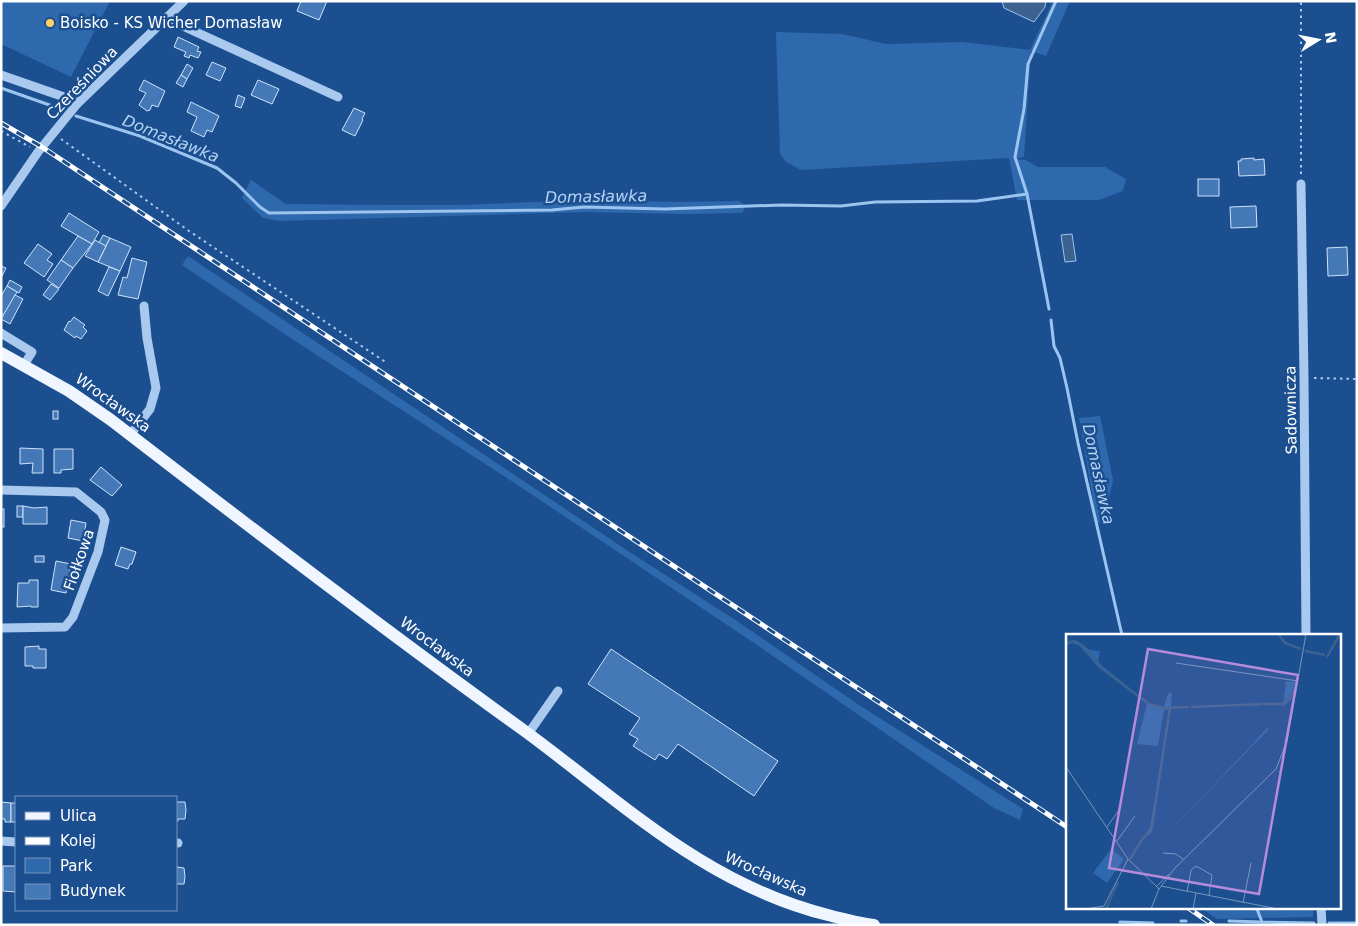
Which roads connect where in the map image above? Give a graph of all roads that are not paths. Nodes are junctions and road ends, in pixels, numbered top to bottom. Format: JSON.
{"nodes":[{"id":1,"x":184,"y":1,"type":"edge"},
{"id":2,"x":167,"y":17,"type":"junction"},
{"id":3,"x":1,"y":75,"type":"edge"},
{"id":4,"x":338,"y":97,"type":"dead end"},
{"id":5,"x":76,"y":104,"type":"junction"},
{"id":6,"x":1300,"y":184,"type":"road end"},
{"id":7,"x":1,"y":206,"type":"edge"},
{"id":8,"x":144,"y":306,"type":"dead end"},
{"id":9,"x":1,"y":333,"type":"edge"},
{"id":10,"x":1,"y":353,"type":"edge"},
{"id":11,"x":24,"y":365,"type":"junction"},
{"id":12,"x":130,"y":435,"type":"junction"},
{"id":13,"x":1,"y":490,"type":"edge"},
{"id":14,"x":1,"y":628,"type":"edge"},
{"id":15,"x":1306,"y":634,"type":"edge"},
{"id":16,"x":558,"y":692,"type":"dead end"},
{"id":17,"x":528,"y":734,"type":"junction"},
{"id":18,"x":1,"y":841,"type":"edge"},
{"id":19,"x":15,"y":842,"type":"edge"},
{"id":20,"x":1321,"y":908,"type":"edge"},
{"id":21,"x":874,"y":925,"type":"edge"},
{"id":22,"x":1322,"y":925,"type":"edge"}],
"edges":[{"from":1,"to":2,"type":"street","name":"Czereśniowa"},
{"from":2,"to":4,"type":"street"},
{"from":2,"to":5,"type":"street","name":"Czereśniowa"},
{"from":3,"to":5,"type":"street"},
{"from":5,"to":7,"type":"street","name":"Czereśniowa"},
{"from":6,"to":15,"type":"street","name":"Sadownicza"},
{"from":8,"to":12,"type":"street"},
{"from":9,"to":11,"type":"street"},
{"from":10,"to":11,"type":"main road","name":"Wrocławska"},
{"from":11,"to":12,"type":"main road","name":"Wrocławska"},
{"from":12,"to":17,"type":"main road","name":"Wrocławska"},
{"from":13,"to":14,"type":"street","name":"Fiołkowa"},
{"from":16,"to":17,"type":"street"},
{"from":17,"to":21,"type":"main road","name":"Wrocławska"},
{"from":18,"to":19,"type":"street"},
{"from":20,"to":22,"type":"street"}]}
